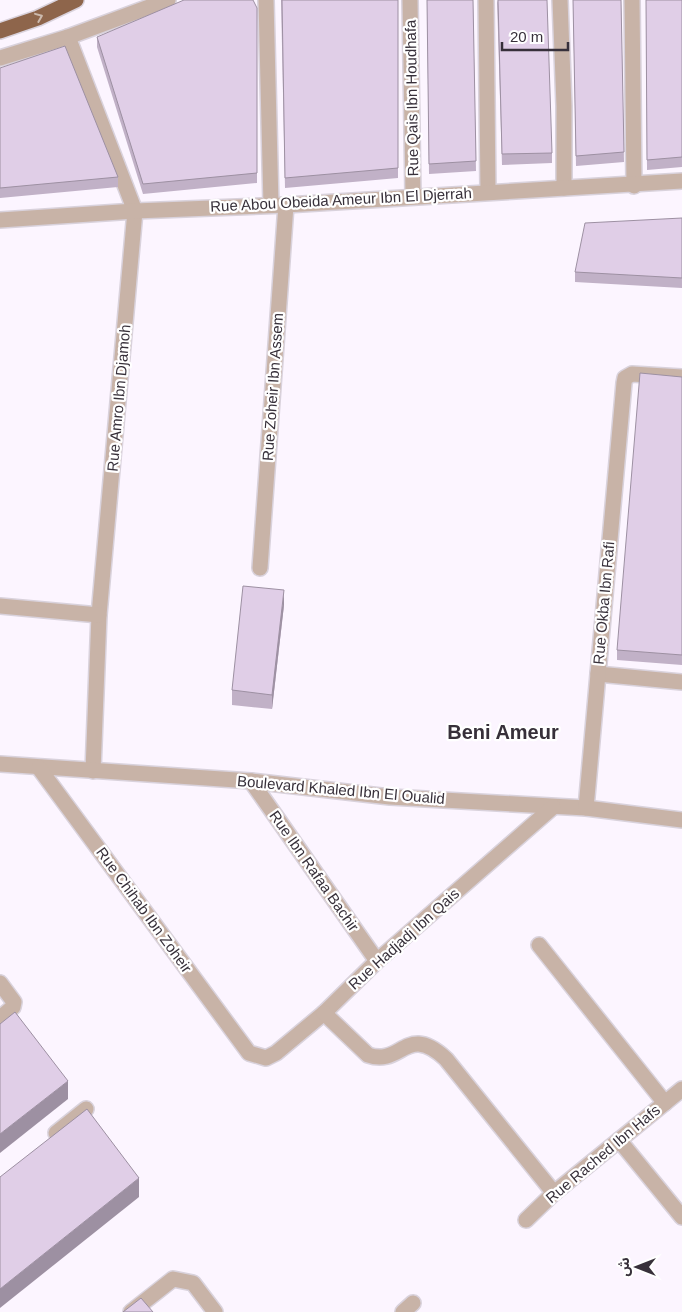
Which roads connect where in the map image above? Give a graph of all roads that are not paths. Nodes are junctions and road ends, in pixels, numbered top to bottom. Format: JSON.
{"nodes":[{"id":1,"x":76,"y":0,"type":"edge"},
{"id":2,"x":168,"y":0,"type":"edge"},
{"id":3,"x":266,"y":0,"type":"edge"},
{"id":4,"x":410,"y":0,"type":"edge"},
{"id":5,"x":486,"y":0,"type":"edge"},
{"id":6,"x":560,"y":0,"type":"edge"},
{"id":7,"x":632,"y":0,"type":"edge"},
{"id":8,"x":0,"y":31,"type":"edge"},
{"id":9,"x":68,"y":37,"type":"junction"},
{"id":10,"x":0,"y":58,"type":"edge"},
{"id":11,"x":682,"y":181,"type":"edge"},
{"id":12,"x":634,"y":186,"type":"junction"},
{"id":13,"x":564,"y":188,"type":"junction"},
{"id":14,"x":488,"y":192,"type":"junction"},
{"id":15,"x":413,"y":196,"type":"junction"},
{"id":16,"x":270,"y":205,"type":"junction"},
{"id":17,"x":286,"y":205,"type":"junction"},
{"id":18,"x":135,"y":211,"type":"junction"},
{"id":19,"x":0,"y":220,"type":"edge"},
{"id":20,"x":682,"y":377,"type":"edge"},
{"id":21,"x":260,"y":568,"type":"dead end"},
{"id":22,"x":0,"y":606,"type":"edge"},
{"id":23,"x":100,"y":616,"type":"junction"},
{"id":24,"x":598,"y":674,"type":"junction"},
{"id":25,"x":682,"y":682,"type":"edge"},
{"id":26,"x":0,"y":764,"type":"edge"},
{"id":27,"x":39,"y":768,"type":"junction"},
{"id":28,"x":93,"y":771,"type":"junction"},
{"id":29,"x":251,"y":781,"type":"junction"},
{"id":30,"x":554,"y":806,"type":"junction"},
{"id":31,"x":586,"y":808,"type":"junction"},
{"id":32,"x":682,"y":820,"type":"edge"},
{"id":33,"x":539,"y":946,"type":"dead end"},
{"id":34,"x":377,"y":961,"type":"junction"},
{"id":35,"x":0,"y":982,"type":"edge"},
{"id":36,"x":324,"y":1013,"type":"junction"},
{"id":37,"x":0,"y":1018,"type":"edge"},
{"id":38,"x":249,"y":1054,"type":"joint"},
{"id":39,"x":682,"y":1089,"type":"edge"},
{"id":40,"x":665,"y":1103,"type":"junction"},
{"id":41,"x":86,"y":1109,"type":"edge"},
{"id":42,"x":619,"y":1140,"type":"junction"},
{"id":43,"x":43,"y":1144,"type":"edge"},
{"id":44,"x":554,"y":1193,"type":"junction"},
{"id":45,"x":682,"y":1217,"type":"edge"},
{"id":46,"x":526,"y":1220,"type":"dead end"},
{"id":47,"x":131,"y":1312,"type":"edge"},
{"id":48,"x":215,"y":1312,"type":"edge"}],
"edges":[{"from":8,"to":1,"type":"highway","one_way":true},
{"from":2,"to":9,"type":"street"},
{"from":3,"to":16,"type":"street"},
{"from":4,"to":15,"type":"street","name":"Rue Qais Ibn Houdhafa"},
{"from":5,"to":14,"type":"street"},
{"from":6,"to":13,"type":"street"},
{"from":7,"to":12,"type":"street"},
{"from":9,"to":10,"type":"street"},
{"from":9,"to":18,"type":"street","name":"Rue Amro Ibn Djamoh"},
{"from":11,"to":12,"type":"street","name":"Rue Abou Obeida Ameur Ibn El Djerrah"},
{"from":12,"to":13,"type":"street","name":"Rue Abou Obeida Ameur Ibn El Djerrah"},
{"from":13,"to":14,"type":"street","name":"Rue Abou Obeida Ameur Ibn El Djerrah"},
{"from":14,"to":15,"type":"street","name":"Rue Abou Obeida Ameur Ibn El Djerrah"},
{"from":15,"to":17,"type":"street","name":"Rue Abou Obeida Ameur Ibn El Djerrah"},
{"from":16,"to":17,"type":"street","name":"Rue Abou Obeida Ameur Ibn El Djerrah"},
{"from":16,"to":18,"type":"street","name":"Rue Abou Obeida Ameur Ibn El Djerrah"},
{"from":17,"to":21,"type":"street","name":"Rue Zoheir Ibn Assem"},
{"from":18,"to":19,"type":"street","name":"Rue Abou Obeida Ameur Ibn El Djerrah"},
{"from":18,"to":23,"type":"street","name":"Rue Amro Ibn Djamoh"},
{"from":20,"to":24,"type":"street","name":"Rue Okba Ibn Rafi"},
{"from":22,"to":23,"type":"street"},
{"from":23,"to":28,"type":"street","name":"Rue Amro Ibn Djamoh"},
{"from":24,"to":25,"type":"street"},
{"from":24,"to":31,"type":"street","name":"Rue Okba Ibn Rafi"},
{"from":26,"to":27,"type":"street","name":"Boulevard Khaled Ibn El Oualid"},
{"from":27,"to":28,"type":"street","name":"Boulevard Khaled Ibn El Oualid"},
{"from":27,"to":38,"type":"street","name":"Rue Chihab Ibn Zoheir"},
{"from":28,"to":29,"type":"street","name":"Boulevard Khaled Ibn El Oualid"},
{"from":29,"to":30,"type":"street","name":"Boulevard Khaled Ibn El Oualid"},
{"from":29,"to":34,"type":"street","name":"Rue Ibn Rafaa Bachir"},
{"from":30,"to":31,"type":"street","name":"Boulevard Khaled Ibn El Oualid"},
{"from":30,"to":34,"type":"street","name":"Rue Hadjadj Ibn Qais"},
{"from":31,"to":32,"type":"street","name":"Boulevard Khaled Ibn El Oualid"},
{"from":33,"to":40,"type":"street"},
{"from":34,"to":36,"type":"street","name":"Rue Hadjadj Ibn Qais"},
{"from":35,"to":37,"type":"street"},
{"from":36,"to":38,"type":"street","name":"Rue Hadjadj Ibn Qais"},
{"from":36,"to":44,"type":"street"},
{"from":39,"to":40,"type":"street","name":"Rue Rached Ibn Hafs"},
{"from":40,"to":42,"type":"street","name":"Rue Rached Ibn Hafs"},
{"from":41,"to":43,"type":"street"},
{"from":42,"to":44,"type":"street","name":"Rue Rached Ibn Hafs"},
{"from":42,"to":45,"type":"street"},
{"from":44,"to":46,"type":"street","name":"Rue Rached Ibn Hafs"},
{"from":47,"to":48,"type":"street"}]}
